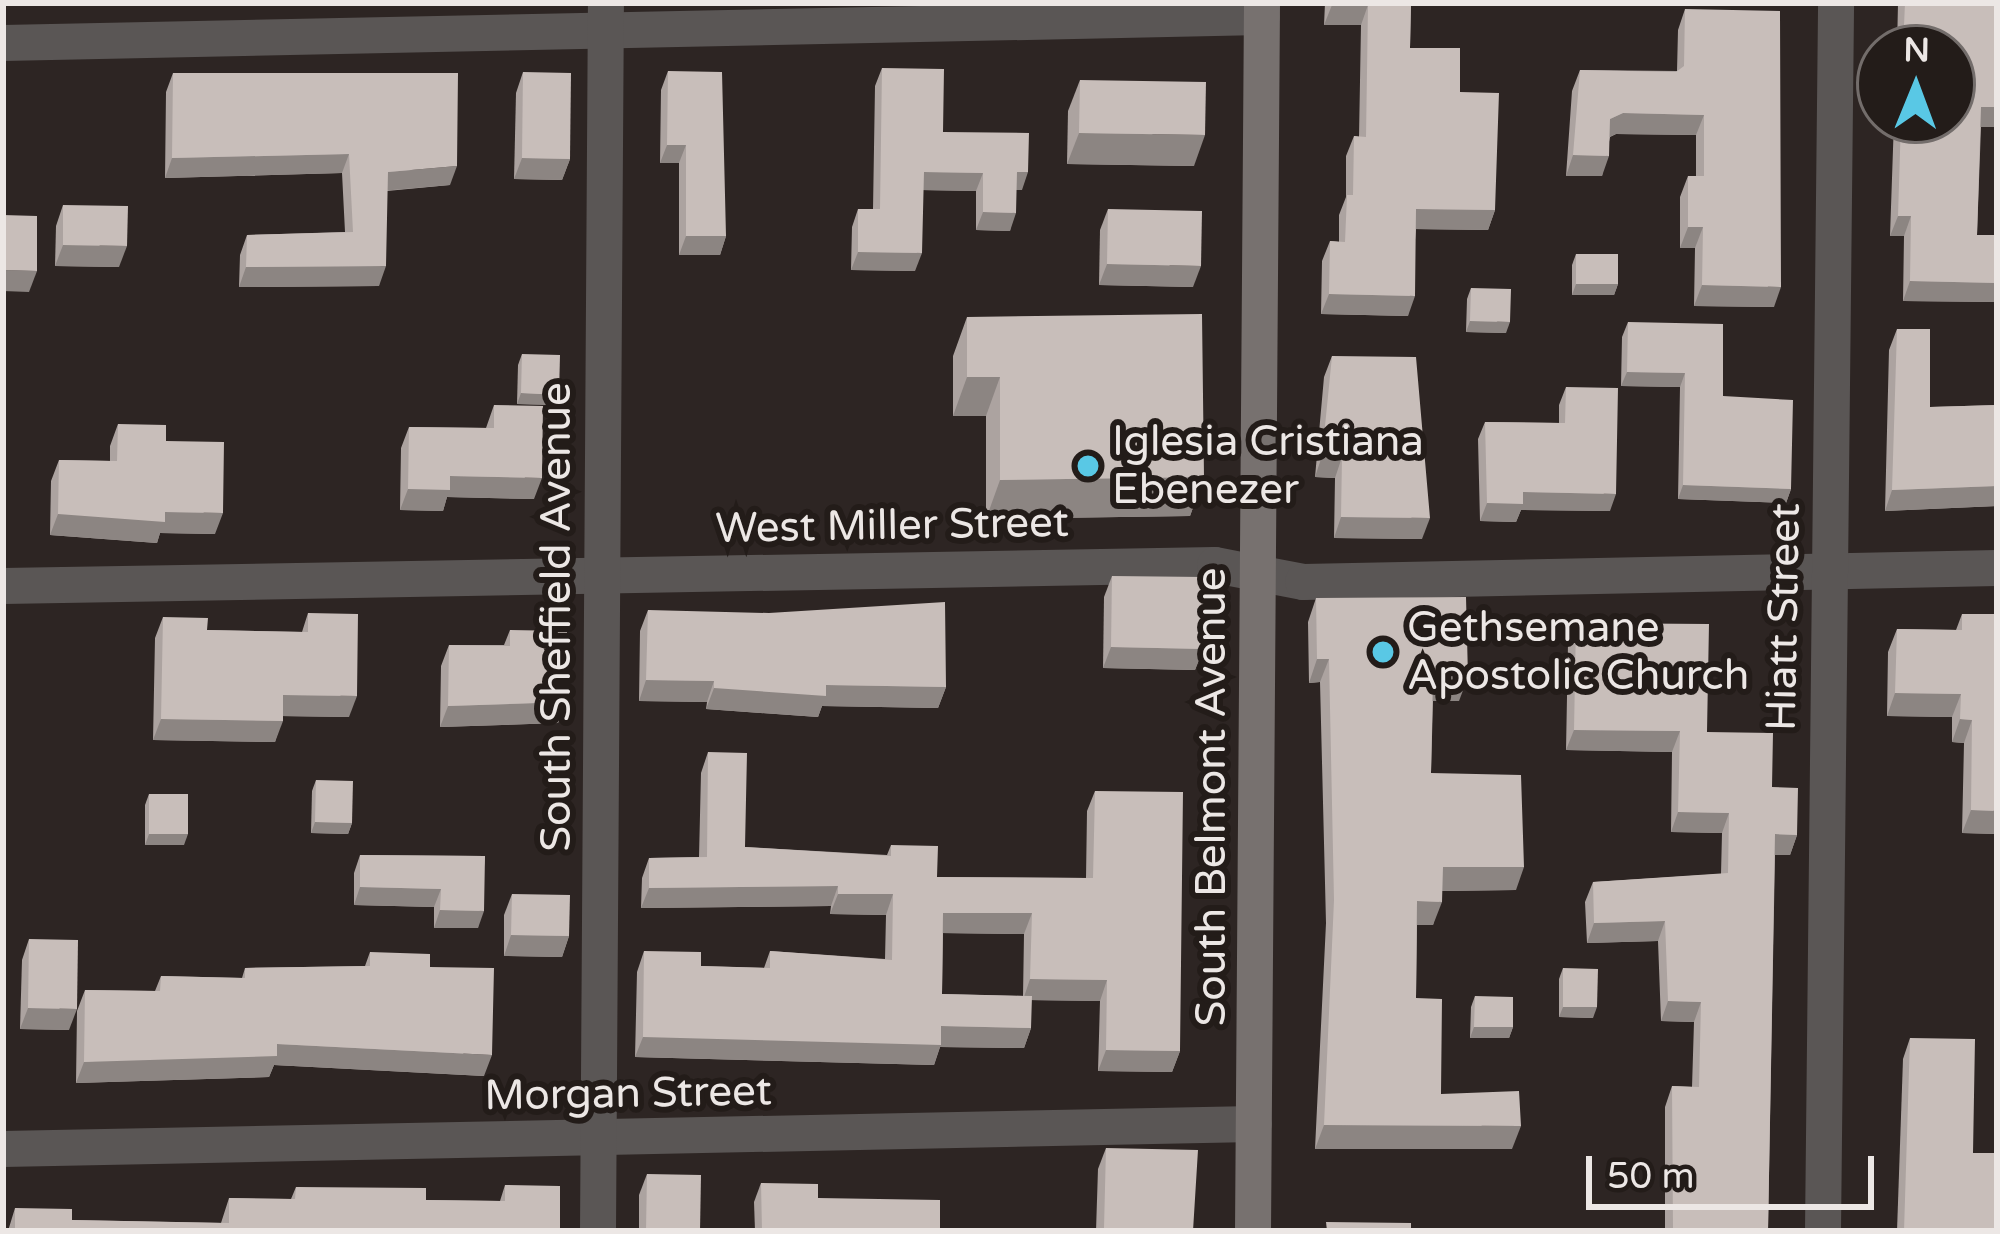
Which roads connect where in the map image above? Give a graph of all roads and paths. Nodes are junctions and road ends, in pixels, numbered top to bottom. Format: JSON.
{"nodes":[{"id":1,"x":1835,"y":3,"type":"edge"},
{"id":2,"x":1262,"y":10,"type":"edge"},
{"id":3,"x":606,"y":17,"type":"edge"},
{"id":4,"x":3,"y":43,"type":"edge"},
{"id":5,"x":1997,"y":568,"type":"edge"},
{"id":6,"x":1829,"y":571,"type":"junction"},
{"id":7,"x":1259,"y":572,"type":"junction"},
{"id":8,"x":602,"y":577,"type":"junction"},
{"id":9,"x":3,"y":586,"type":"edge"},
{"id":10,"x":1254,"y":1124,"type":"junction"},
{"id":11,"x":598,"y":1140,"type":"junction"},
{"id":12,"x":3,"y":1149,"type":"edge"},
{"id":13,"x":598,"y":1231,"type":"edge"},
{"id":14,"x":1253,"y":1231,"type":"edge"},
{"id":15,"x":1822,"y":1231,"type":"edge"}],
"edges":[{"from":1,"to":6,"type":"street","name":"Hiatt Street"},
{"from":2,"to":3,"type":"street"},
{"from":2,"to":7,"type":"main road","name":"South Belmont Avenue"},
{"from":3,"to":4,"type":"street"},
{"from":3,"to":8,"type":"street","name":"South Sheffield Avenue"},
{"from":5,"to":6,"type":"street","name":"West Miller Street"},
{"from":6,"to":7,"type":"street","name":"West Miller Street"},
{"from":6,"to":15,"type":"street","name":"Hiatt Street"},
{"from":7,"to":8,"type":"street","name":"West Miller Street"},
{"from":7,"to":10,"type":"main road","name":"South Belmont Avenue"},
{"from":8,"to":9,"type":"street","name":"West Miller Street"},
{"from":8,"to":11,"type":"street","name":"South Sheffield Avenue"},
{"from":10,"to":11,"type":"street","name":"Morgan Street"},
{"from":10,"to":14,"type":"main road","name":"South Belmont Avenue"},
{"from":11,"to":12,"type":"street","name":"Morgan Street"},
{"from":11,"to":13,"type":"street","name":"South Sheffield Avenue"}]}
